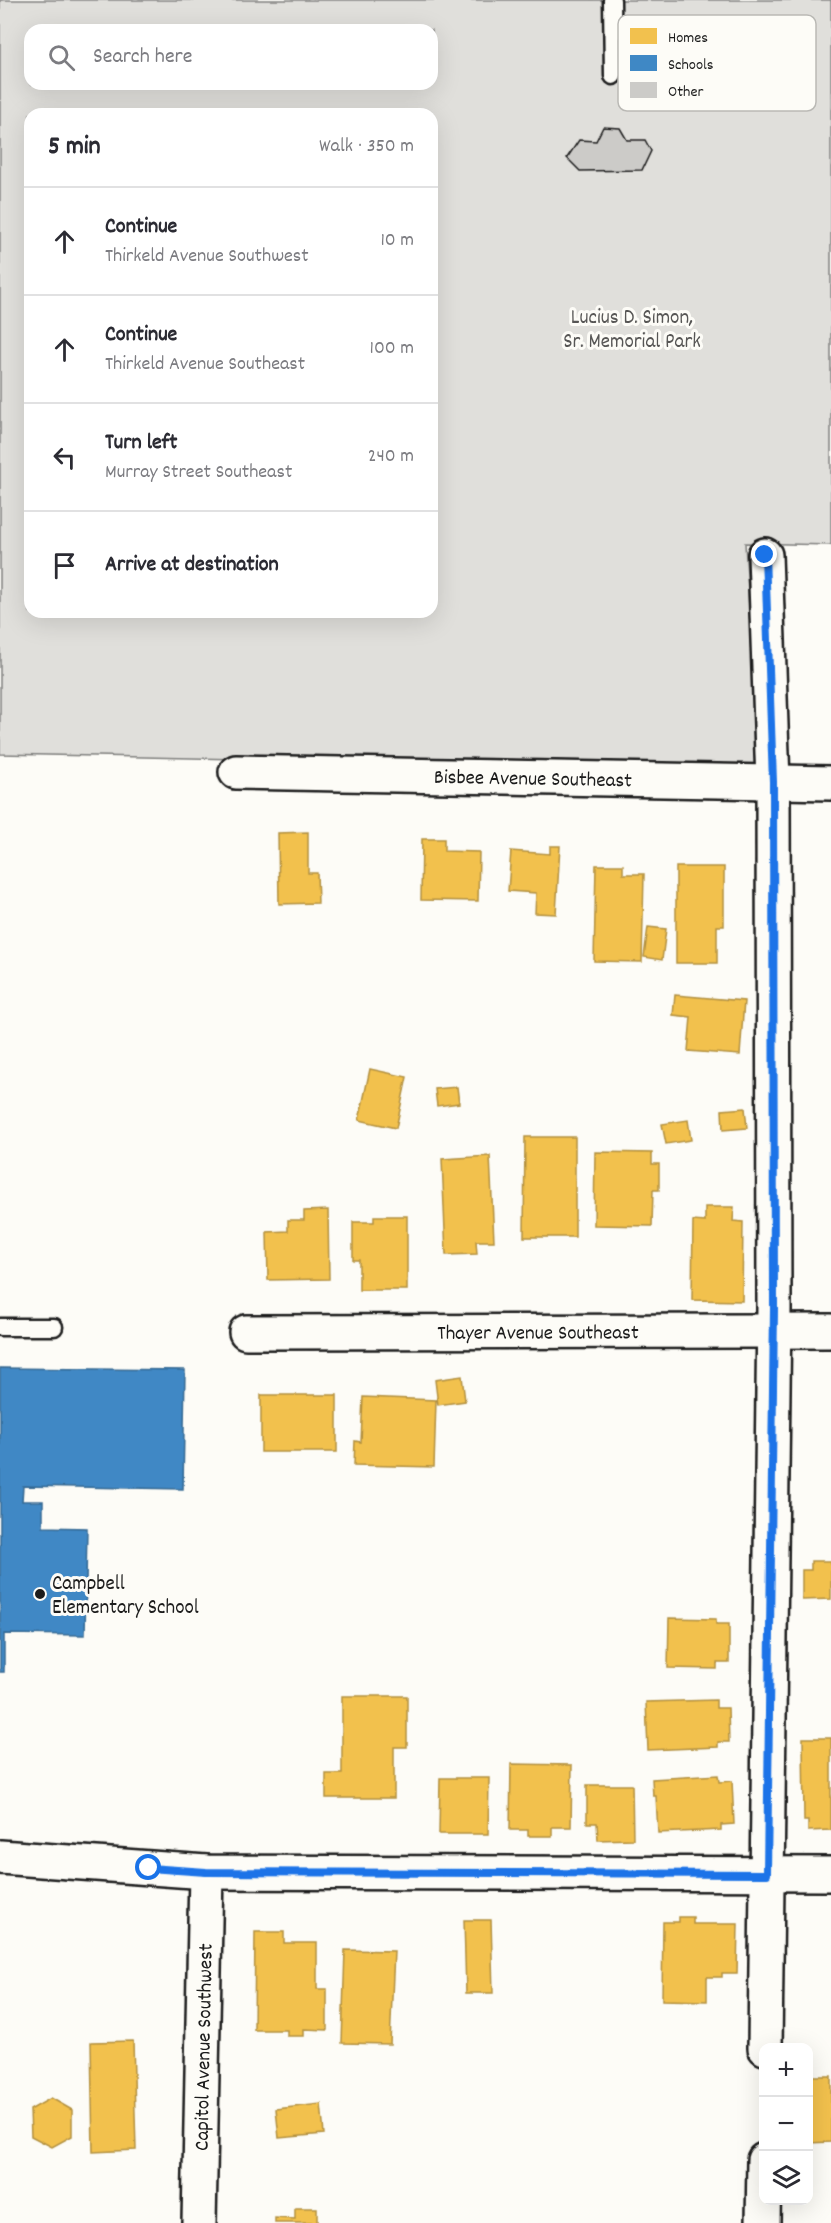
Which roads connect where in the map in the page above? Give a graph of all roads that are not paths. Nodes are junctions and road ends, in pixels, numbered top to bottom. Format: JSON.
{"nodes":[{"id":1,"x":612,"y":0,"type":"edge"},
{"id":2,"x":613,"y":76,"type":"dead end"},
{"id":3,"x":765,"y":555,"type":"dead end"},
{"id":4,"x":236,"y":772,"type":"dead end"},
{"id":5,"x":773,"y":782,"type":"junction"},
{"id":6,"x":831,"y":783,"type":"edge"},
{"id":7,"x":0,"y":1327,"type":"edge"},
{"id":8,"x":54,"y":1327,"type":"dead end"},
{"id":9,"x":774,"y":1331,"type":"junction"},
{"id":10,"x":831,"y":1331,"type":"edge"},
{"id":11,"x":246,"y":1332,"type":"dead end"},
{"id":12,"x":0,"y":1857,"type":"edge"},
{"id":13,"x":206,"y":1872,"type":"junction"},
{"id":14,"x":767,"y":1874,"type":"junction"},
{"id":15,"x":831,"y":1874,"type":"edge"},
{"id":16,"x":765,"y":2043,"type":"edge"},
{"id":17,"x":763,"y":2205,"type":"edge"},
{"id":18,"x":199,"y":2223,"type":"edge"},
{"id":19,"x":763,"y":2223,"type":"edge"}],
"edges":[{"from":1,"to":2,"type":"lane"},
{"from":3,"to":5,"type":"street"},
{"from":4,"to":5,"type":"street","name":"Bisbee Avenue Southeast"},
{"from":5,"to":6,"type":"street","name":"Bisbee Avenue Southeast"},
{"from":5,"to":9,"type":"street"},
{"from":7,"to":8,"type":"lane"},
{"from":9,"to":10,"type":"street","name":"Thayer Avenue Southeast"},
{"from":9,"to":11,"type":"street","name":"Thayer Avenue Southeast"},
{"from":9,"to":14,"type":"street"},
{"from":12,"to":13,"type":"street"},
{"from":13,"to":14,"type":"street"},
{"from":13,"to":18,"type":"street","name":"Capitol Avenue Southwest"},
{"from":14,"to":15,"type":"street"},
{"from":14,"to":16,"type":"street"},
{"from":17,"to":19,"type":"street"}]}
